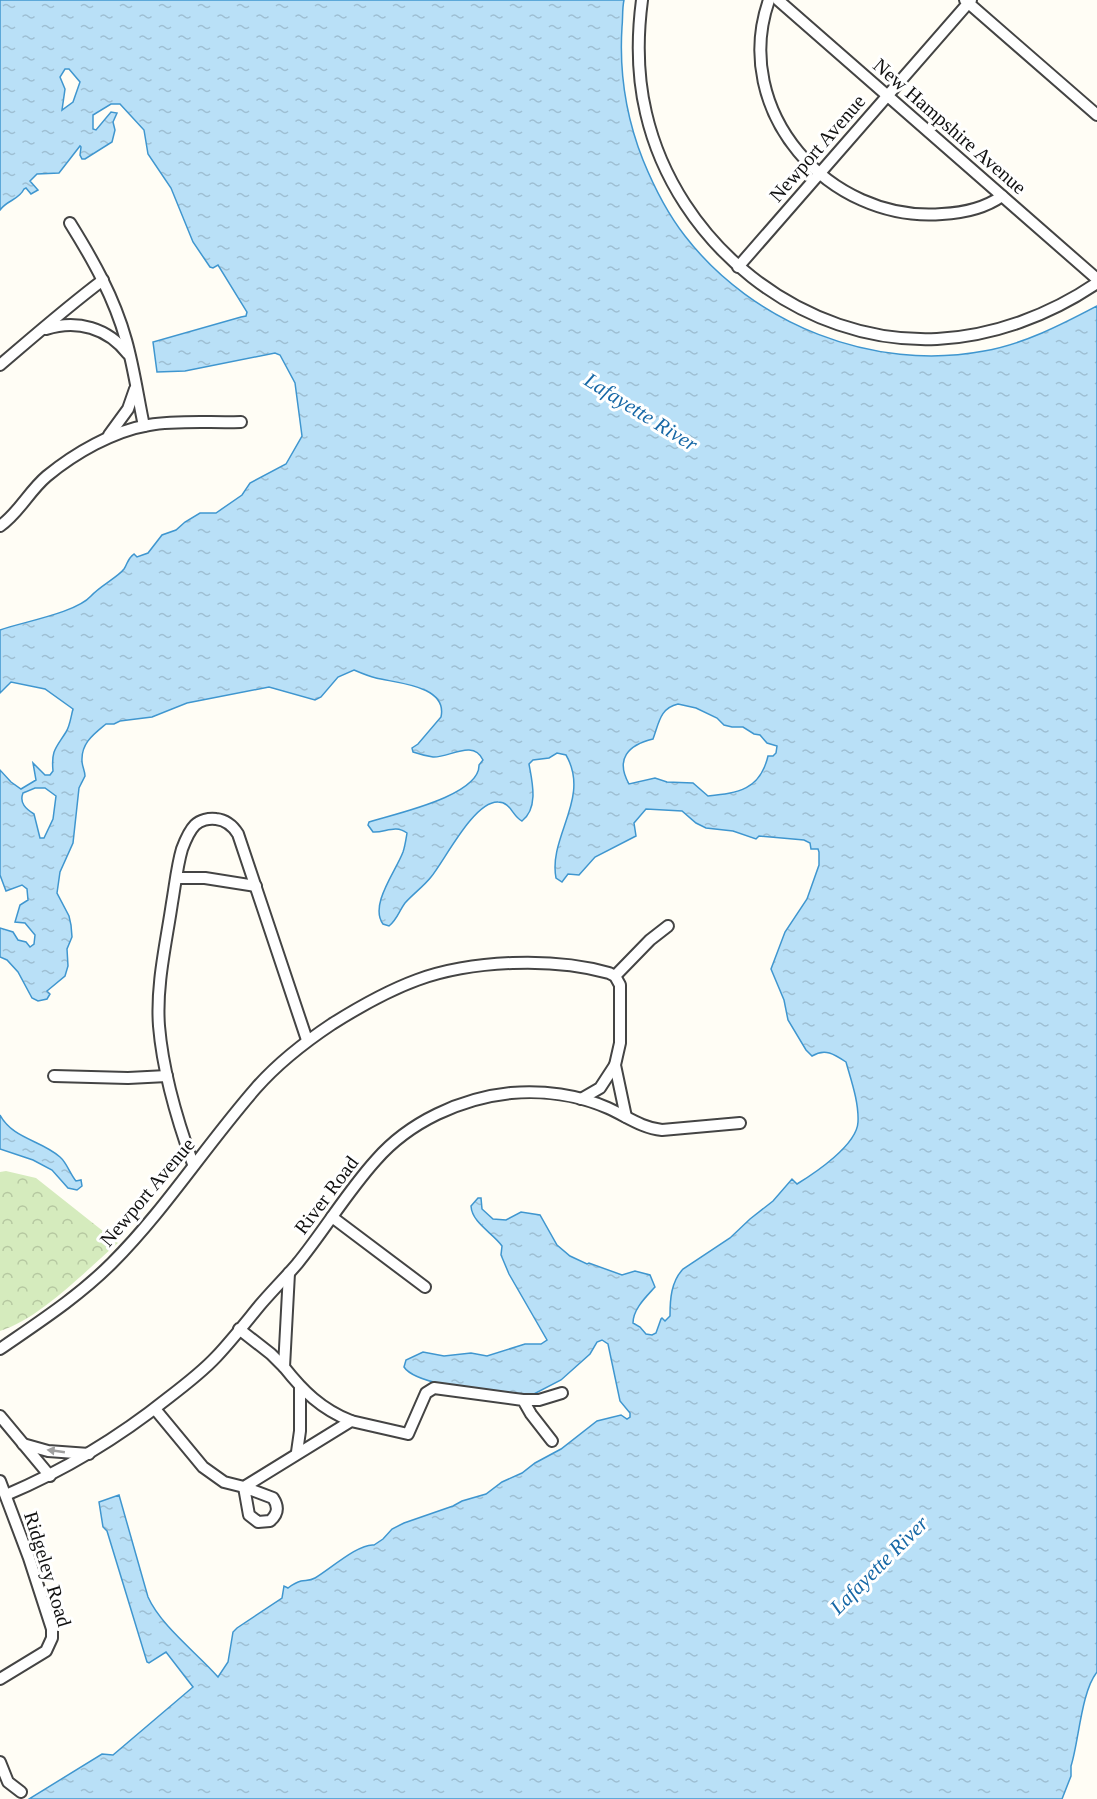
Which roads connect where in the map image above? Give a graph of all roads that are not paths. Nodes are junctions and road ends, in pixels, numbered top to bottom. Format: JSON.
{"nodes":[{"id":1,"x":642,"y":0,"type":"edge"},
{"id":2,"x":769,"y":0,"type":"edge"},
{"id":3,"x":778,"y":0,"type":"edge"},
{"id":4,"x":968,"y":1,"type":"edge"},
{"id":5,"x":888,"y":95,"type":"junction"},
{"id":6,"x":1097,"y":115,"type":"edge"},
{"id":7,"x":819,"y":173,"type":"junction"},
{"id":8,"x":1002,"y":195,"type":"junction"},
{"id":9,"x":70,"y":223,"type":"dead end"},
{"id":10,"x":738,"y":267,"type":"junction"},
{"id":11,"x":103,"y":280,"type":"junction"},
{"id":12,"x":1097,"y":281,"type":"edge"},
{"id":13,"x":44,"y":329,"type":"junction"},
{"id":14,"x":130,"y":357,"type":"junction"},
{"id":15,"x":0,"y":365,"type":"edge"},
{"id":16,"x":136,"y":387,"type":"junction"},
{"id":17,"x":241,"y":422,"type":"dead end"},
{"id":18,"x":144,"y":426,"type":"junction"},
{"id":19,"x":105,"y":440,"type":"junction"},
{"id":20,"x":0,"y":526,"type":"edge"},
{"id":21,"x":177,"y":878,"type":"junction"},
{"id":22,"x":256,"y":886,"type":"junction"},
{"id":23,"x":668,"y":926,"type":"dead end"},
{"id":24,"x":615,"y":976,"type":"junction"},
{"id":25,"x":307,"y":1040,"type":"junction"},
{"id":26,"x":615,"y":1065,"type":"junction"},
{"id":27,"x":54,"y":1076,"type":"dead end"},
{"id":28,"x":167,"y":1076,"type":"junction"},
{"id":29,"x":581,"y":1099,"type":"junction"},
{"id":30,"x":626,"y":1117,"type":"junction"},
{"id":31,"x":740,"y":1123,"type":"dead end"},
{"id":32,"x":193,"y":1164,"type":"junction"},
{"id":33,"x":332,"y":1217,"type":"junction"},
{"id":34,"x":288,"y":1273,"type":"junction"},
{"id":35,"x":425,"y":1287,"type":"dead end"},
{"id":36,"x":239,"y":1329,"type":"junction"},
{"id":37,"x":0,"y":1349,"type":"edge"},
{"id":38,"x":284,"y":1367,"type":"junction"},
{"id":39,"x":300,"y":1388,"type":"junction"},
{"id":40,"x":562,"y":1394,"type":"dead end"},
{"id":41,"x":523,"y":1400,"type":"junction"},
{"id":42,"x":155,"y":1409,"type":"junction"},
{"id":43,"x":0,"y":1416,"type":"edge"},
{"id":44,"x":351,"y":1420,"type":"junction"},
{"id":45,"x":552,"y":1442,"type":"dead end"},
{"id":46,"x":23,"y":1444,"type":"junction"},
{"id":47,"x":297,"y":1452,"type":"junction"},
{"id":48,"x":89,"y":1454,"type":"junction"},
{"id":49,"x":50,"y":1476,"type":"junction"},
{"id":50,"x":0,"y":1481,"type":"edge"},
{"id":51,"x":6,"y":1495,"type":"junction"},
{"id":52,"x":1,"y":1678,"type":"edge"},
{"id":53,"x":0,"y":1762,"type":"edge"},
{"id":54,"x":21,"y":1792,"type":"dead end"}],
"edges":[{"from":1,"to":10,"type":"street"},
{"from":2,"to":7,"type":"street"},
{"from":3,"to":5,"type":"street","name":"New Hampshire Avenue"},
{"from":4,"to":5,"type":"street","name":"Newport Avenue"},
{"from":4,"to":6,"type":"street"},
{"from":5,"to":7,"type":"street","name":"Newport Avenue"},
{"from":5,"to":8,"type":"street","name":"New Hampshire Avenue"},
{"from":7,"to":8,"type":"street"},
{"from":7,"to":10,"type":"street","name":"Newport Avenue"},
{"from":8,"to":12,"type":"street","name":"New Hampshire Avenue"},
{"from":9,"to":11,"type":"street"},
{"from":10,"to":12,"type":"street"},
{"from":11,"to":13,"type":"street"},
{"from":11,"to":14,"type":"street"},
{"from":13,"to":14,"type":"street"},
{"from":13,"to":15,"type":"street"},
{"from":14,"to":16,"type":"street"},
{"from":16,"to":18,"type":"street"},
{"from":16,"to":19,"type":"street"},
{"from":17,"to":18,"type":"street"},
{"from":18,"to":19,"type":"street"},
{"from":19,"to":20,"type":"street"},
{"from":21,"to":22,"type":"street"},
{"from":21,"to":22,"type":"street"},
{"from":21,"to":28,"type":"street"},
{"from":22,"to":25,"type":"street"},
{"from":23,"to":24,"type":"street"},
{"from":24,"to":25,"type":"street","name":"Newport Avenue"},
{"from":24,"to":26,"type":"street"},
{"from":25,"to":32,"type":"street","name":"Newport Avenue"},
{"from":26,"to":29,"type":"street"},
{"from":26,"to":30,"type":"street"},
{"from":27,"to":28,"type":"street"},
{"from":28,"to":32,"type":"street"},
{"from":29,"to":30,"type":"street","name":"River Road"},
{"from":29,"to":33,"type":"street","name":"River Road"},
{"from":30,"to":31,"type":"street","name":"River Road"},
{"from":32,"to":37,"type":"street","name":"Newport Avenue"},
{"from":33,"to":34,"type":"street","name":"River Road"},
{"from":33,"to":35,"type":"street"},
{"from":34,"to":36,"type":"street","name":"River Road"},
{"from":34,"to":38,"type":"street"},
{"from":36,"to":38,"type":"street"},
{"from":36,"to":42,"type":"street","name":"River Road"},
{"from":38,"to":39,"type":"street"},
{"from":39,"to":44,"type":"street"},
{"from":39,"to":47,"type":"street"},
{"from":40,"to":41,"type":"street"},
{"from":41,"to":44,"type":"street"},
{"from":41,"to":45,"type":"street"},
{"from":42,"to":47,"type":"street"},
{"from":42,"to":48,"type":"street","name":"River Road"},
{"from":43,"to":46,"type":"street"},
{"from":44,"to":47,"type":"street"},
{"from":48,"to":46,"type":"street","one_way":true},
{"from":46,"to":49,"type":"street"},
{"from":48,"to":49,"type":"street","name":"River Road"},
{"from":49,"to":51,"type":"street","name":"River Road"},
{"from":50,"to":51,"type":"street","name":"Ridgeley Road"},
{"from":51,"to":52,"type":"street","name":"Ridgeley Road"},
{"from":53,"to":54,"type":"street"}]}
